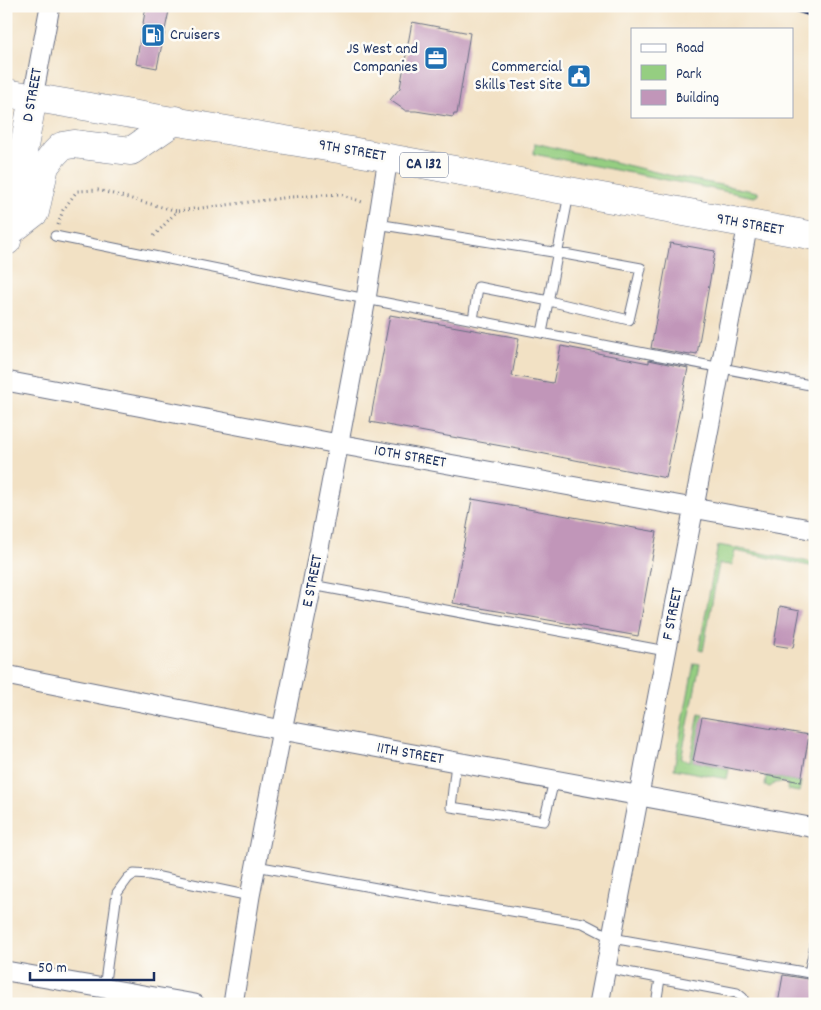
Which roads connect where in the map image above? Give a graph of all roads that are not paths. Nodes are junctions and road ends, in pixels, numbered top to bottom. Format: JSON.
{"nodes":[{"id":1,"x":50,"y":6,"type":"edge"},
{"id":2,"x":6,"y":93,"type":"edge"},
{"id":3,"x":33,"y":97,"type":"junction"},
{"id":4,"x":176,"y":120,"type":"junction"},
{"id":5,"x":388,"y":158,"type":"junction"},
{"id":6,"x":569,"y":191,"type":"junction"},
{"id":7,"x":378,"y":217,"type":"junction"},
{"id":8,"x":748,"y":224,"type":"junction"},
{"id":9,"x":55,"y":236,"type":"road end"},
{"id":10,"x":815,"y":236,"type":"edge"},
{"id":11,"x":7,"y":238,"type":"edge"},
{"id":12,"x":559,"y":253,"type":"junction"},
{"id":13,"x":366,"y":299,"type":"junction"},
{"id":14,"x":549,"y":301,"type":"junction"},
{"id":15,"x":472,"y":320,"type":"junction"},
{"id":16,"x":542,"y":333,"type":"junction"},
{"id":17,"x":720,"y":368,"type":"junction"},
{"id":18,"x":6,"y":382,"type":"edge"},
{"id":19,"x":815,"y":386,"type":"edge"},
{"id":20,"x":338,"y":444,"type":"junction"},
{"id":21,"x":693,"y":507,"type":"junction"},
{"id":22,"x":815,"y":530,"type":"edge"},
{"id":23,"x":312,"y":585,"type":"junction"},
{"id":24,"x":666,"y":651,"type":"junction"},
{"id":25,"x":6,"y":675,"type":"edge"},
{"id":26,"x":282,"y":730,"type":"junction"},
{"id":27,"x":456,"y":762,"type":"junction"},
{"id":28,"x":554,"y":781,"type":"junction"},
{"id":29,"x":639,"y":796,"type":"junction"},
{"id":30,"x":815,"y":828,"type":"edge"},
{"id":31,"x":256,"y":866,"type":"junction"},
{"id":32,"x":250,"y":896,"type":"junction"},
{"id":33,"x":612,"y":938,"type":"junction"},
{"id":34,"x":815,"y":945,"type":"edge"},
{"id":35,"x":606,"y":968,"type":"junction"},
{"id":36,"x":6,"y":971,"type":"edge"},
{"id":37,"x":812,"y":974,"type":"edge"},
{"id":38,"x":660,"y":979,"type":"junction"},
{"id":39,"x":109,"y":994,"type":"edge"},
{"id":40,"x":195,"y":1004,"type":"edge"},
{"id":41,"x":233,"y":1004,"type":"edge"},
{"id":42,"x":599,"y":1004,"type":"edge"},
{"id":43,"x":656,"y":1004,"type":"edge"},
{"id":44,"x":744,"y":1004,"type":"edge"}],
"edges":[{"from":1,"to":3,"type":"street","name":"D STREET"},
{"from":2,"to":3,"type":"main road","name":"9TH STREET"},
{"from":3,"to":4,"type":"main road","name":"9TH STREET","number":"CA 132"},
{"from":3,"to":11,"type":"main road","name":"D STREET"},
{"from":4,"to":5,"type":"main road","name":"9TH STREET","number":"CA 132"},
{"from":4,"to":11,"type":"main road"},
{"from":5,"to":6,"type":"main road","name":"9TH STREET","number":"CA 132"},
{"from":5,"to":7,"type":"street","name":"E STREET"},
{"from":6,"to":8,"type":"main road","name":"9TH STREET","number":"CA 132"},
{"from":6,"to":12,"type":"lane"},
{"from":7,"to":12,"type":"lane"},
{"from":7,"to":13,"type":"street","name":"E STREET"},
{"from":8,"to":10,"type":"main road","name":"9TH STREET","number":"CA 132"},
{"from":8,"to":17,"type":"street","name":"F STREET"},
{"from":9,"to":13,"type":"lane"},
{"from":12,"to":14,"type":"lane"},
{"from":12,"to":14,"type":"lane"},
{"from":13,"to":15,"type":"lane"},
{"from":13,"to":20,"type":"street","name":"E STREET"},
{"from":14,"to":15,"type":"lane"},
{"from":14,"to":16,"type":"lane"},
{"from":15,"to":16,"type":"lane"},
{"from":16,"to":17,"type":"lane"},
{"from":17,"to":19,"type":"lane"},
{"from":17,"to":21,"type":"street","name":"F STREET"},
{"from":18,"to":20,"type":"street","name":"10TH STREET"},
{"from":20,"to":21,"type":"street","name":"10TH STREET"},
{"from":20,"to":23,"type":"street","name":"E STREET"},
{"from":21,"to":22,"type":"street","name":"10TH STREET"},
{"from":21,"to":24,"type":"street","name":"F STREET"},
{"from":23,"to":24,"type":"lane"},
{"from":23,"to":26,"type":"street","name":"E STREET"},
{"from":24,"to":29,"type":"street","name":"F STREET"},
{"from":25,"to":26,"type":"street","name":"11TH STREET"},
{"from":26,"to":27,"type":"street","name":"11TH STREET"},
{"from":26,"to":31,"type":"street","name":"E STREET"},
{"from":27,"to":28,"type":"street","name":"11TH STREET"},
{"from":27,"to":28,"type":"lane"},
{"from":28,"to":29,"type":"street","name":"11TH STREET"},
{"from":29,"to":30,"type":"street","name":"11TH STREET"},
{"from":29,"to":33,"type":"street","name":"F STREET"},
{"from":31,"to":32,"type":"street","name":"E STREET"},
{"from":31,"to":33,"type":"lane"},
{"from":32,"to":39,"type":"lane"},
{"from":32,"to":41,"type":"street","name":"E STREET"},
{"from":33,"to":35,"type":"street","name":"F STREET"},
{"from":33,"to":37,"type":"lane"},
{"from":34,"to":37,"type":"lane"},
{"from":35,"to":38,"type":"lane"},
{"from":35,"to":42,"type":"street","name":"F STREET"},
{"from":36,"to":39,"type":"street"},
{"from":38,"to":43,"type":"lane"},
{"from":38,"to":44,"type":"lane"},
{"from":39,"to":40,"type":"street"}]}
